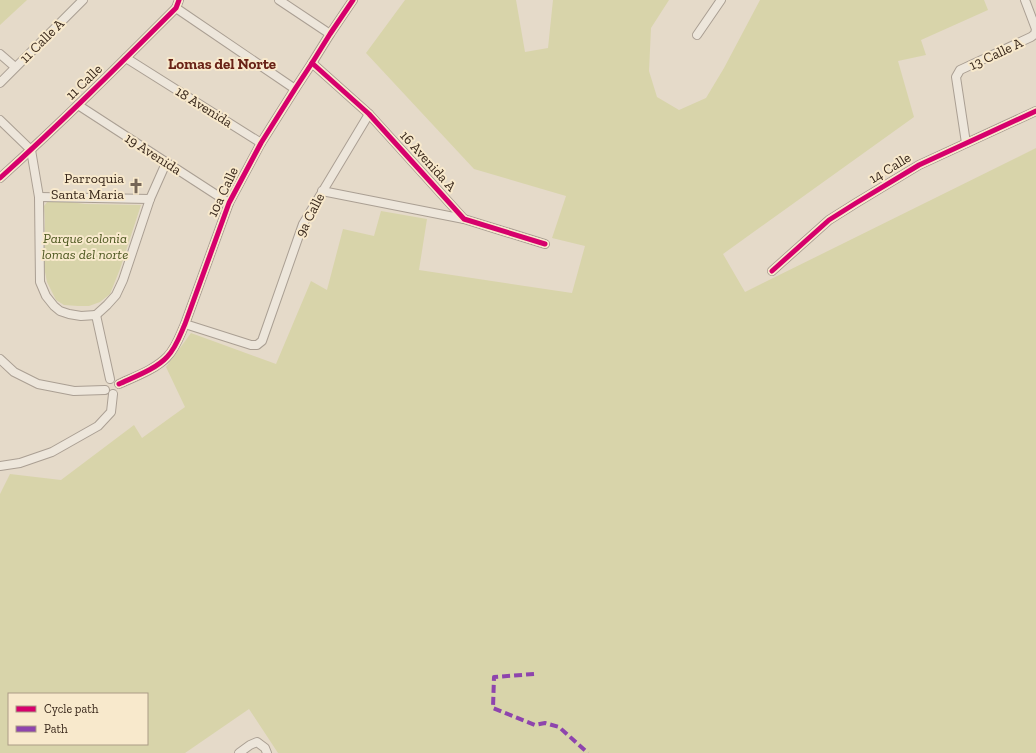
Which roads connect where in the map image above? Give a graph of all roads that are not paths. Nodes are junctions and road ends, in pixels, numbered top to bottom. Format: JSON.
{"nodes":[{"id":1,"x":84,"y":0,"type":"edge"},
{"id":2,"x":179,"y":0,"type":"edge"},
{"id":3,"x":279,"y":0,"type":"edge"},
{"id":4,"x":353,"y":0,"type":"edge"},
{"id":5,"x":721,"y":0,"type":"edge"},
{"id":6,"x":1025,"y":0,"type":"edge"},
{"id":7,"x":176,"y":8,"type":"junction"},
{"id":8,"x":330,"y":34,"type":"junction"},
{"id":9,"x":697,"y":35,"type":"dead end"},
{"id":10,"x":0,"y":54,"type":"edge"},
{"id":11,"x":126,"y":58,"type":"junction"},
{"id":12,"x":312,"y":63,"type":"junction"},
{"id":13,"x":15,"y":67,"type":"junction"},
{"id":14,"x":0,"y":82,"type":"edge"},
{"id":15,"x":295,"y":89,"type":"junction"},
{"id":16,"x":78,"y":105,"type":"junction"},
{"id":17,"x":1036,"y":110,"type":"edge"},
{"id":18,"x":369,"y":114,"type":"junction"},
{"id":19,"x":0,"y":120,"type":"edge"},
{"id":20,"x":261,"y":143,"type":"junction"},
{"id":21,"x":966,"y":143,"type":"junction"},
{"id":22,"x":30,"y":150,"type":"junction"},
{"id":23,"x":166,"y":163,"type":"junction"},
{"id":24,"x":0,"y":178,"type":"edge"},
{"id":25,"x":322,"y":191,"type":"junction"},
{"id":26,"x":39,"y":197,"type":"junction"},
{"id":27,"x":150,"y":199,"type":"junction"},
{"id":28,"x":229,"y":203,"type":"junction"},
{"id":29,"x":464,"y":218,"type":"junction"},
{"id":30,"x":545,"y":244,"type":"dead end"},
{"id":31,"x":772,"y":271,"type":"dead end"},
{"id":32,"x":96,"y":314,"type":"junction"},
{"id":33,"x":185,"y":324,"type":"junction"},
{"id":34,"x":0,"y":359,"type":"edge"},
{"id":35,"x":110,"y":379,"type":"junction"},
{"id":36,"x":119,"y":384,"type":"junction"},
{"id":37,"x":105,"y":390,"type":"junction"},
{"id":38,"x":113,"y":394,"type":"junction"},
{"id":39,"x":0,"y":466,"type":"edge"},
{"id":40,"x":239,"y":753,"type":"edge"},
{"id":41,"x":268,"y":753,"type":"edge"}],
"edges":[{"from":1,"to":13,"type":"street","name":"11 Calle A"},
{"from":2,"to":7,"type":"street","name":"11 Calle"},
{"from":3,"to":8,"type":"street"},
{"from":4,"to":8,"type":"street","name":"10a Calle"},
{"from":5,"to":9,"type":"street"},
{"from":6,"to":21,"type":"street","name":"13 Calle A"},
{"from":7,"to":11,"type":"street","name":"11 Calle"},
{"from":7,"to":15,"type":"street"},
{"from":8,"to":12,"type":"street","name":"10a Calle"},
{"from":10,"to":13,"type":"street"},
{"from":11,"to":16,"type":"street","name":"11 Calle"},
{"from":11,"to":20,"type":"street","name":"18 Avenida"},
{"from":12,"to":15,"type":"street","name":"10a Calle"},
{"from":12,"to":18,"type":"street","name":"16 Avenida A"},
{"from":13,"to":14,"type":"street","name":"11 Calle A"},
{"from":15,"to":20,"type":"street","name":"10a Calle"},
{"from":16,"to":22,"type":"street","name":"11 Calle"},
{"from":16,"to":23,"type":"street","name":"19 Avenida"},
{"from":17,"to":21,"type":"street","name":"14 Calle"},
{"from":18,"to":25,"type":"street","name":"9a Calle"},
{"from":18,"to":29,"type":"street","name":"16 Avenida A"},
{"from":19,"to":22,"type":"street"},
{"from":20,"to":28,"type":"street","name":"10a Calle"},
{"from":21,"to":31,"type":"street","name":"14 Calle"},
{"from":22,"to":24,"type":"street","name":"11 Calle"},
{"from":22,"to":26,"type":"street"},
{"from":23,"to":27,"type":"street"},
{"from":23,"to":28,"type":"street","name":"19 Avenida"},
{"from":25,"to":29,"type":"street"},
{"from":25,"to":33,"type":"street","name":"9a Calle"},
{"from":26,"to":27,"type":"street"},
{"from":26,"to":32,"type":"street"},
{"from":27,"to":32,"type":"street"},
{"from":28,"to":33,"type":"street","name":"10a Calle"},
{"from":29,"to":30,"type":"street","name":"16 Avenida A"},
{"from":32,"to":35,"type":"street"},
{"from":33,"to":36,"type":"street","name":"10a Calle"},
{"from":34,"to":37,"type":"street"},
{"from":35,"to":36,"type":"street"},
{"from":35,"to":37,"type":"street"},
{"from":36,"to":38,"type":"street"},
{"from":37,"to":38,"type":"street"},
{"from":38,"to":39,"type":"street"},
{"from":40,"to":41,"type":"street"}]}
